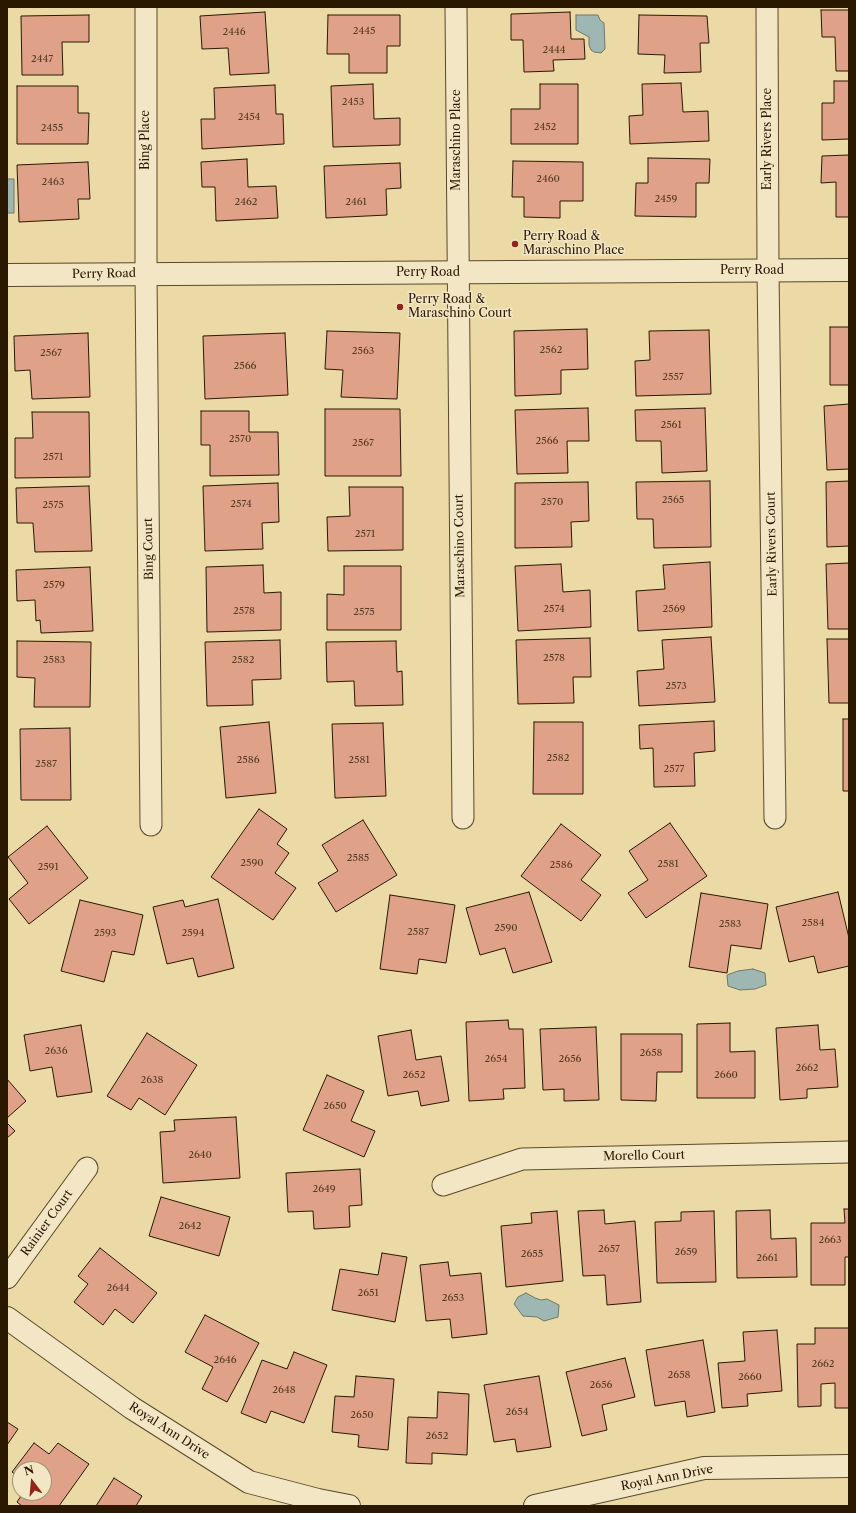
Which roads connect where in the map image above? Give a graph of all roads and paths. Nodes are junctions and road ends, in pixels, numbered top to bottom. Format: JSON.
{"nodes":[{"id":1,"x":146,"y":7,"type":"edge"},
{"id":2,"x":456,"y":7,"type":"edge"},
{"id":3,"x":767,"y":7,"type":"edge"},
{"id":4,"x":768,"y":270,"type":"junction"},
{"id":5,"x":849,"y":270,"type":"edge"},
{"id":6,"x":457,"y":273,"type":"junction"},
{"id":7,"x":146,"y":274,"type":"junction"},
{"id":8,"x":7,"y":275,"type":"edge"},
{"id":9,"x":463,"y":818,"type":"dead end"},
{"id":10,"x":775,"y":818,"type":"dead end"},
{"id":11,"x":151,"y":825,"type":"dead end"},
{"id":12,"x":849,"y":1152,"type":"edge"},
{"id":13,"x":87,"y":1168,"type":"dead end"},
{"id":14,"x":443,"y":1185,"type":"dead end"},
{"id":15,"x":7,"y":1278,"type":"edge"},
{"id":16,"x":7,"y":1318,"type":"edge"},
{"id":17,"x":849,"y":1466,"type":"edge"},
{"id":18,"x":349,"y":1506,"type":"edge"},
{"id":19,"x":535,"y":1506,"type":"edge"}],
"edges":[{"from":1,"to":7,"type":"street","name":"Bing Place"},
{"from":2,"to":6,"type":"street","name":"Maraschino Place"},
{"from":3,"to":4,"type":"street","name":"Early Rivers Place"},
{"from":4,"to":5,"type":"street","name":"Perry Road"},
{"from":4,"to":6,"type":"street","name":"Perry Road"},
{"from":4,"to":10,"type":"street","name":"Early Rivers Court"},
{"from":6,"to":7,"type":"street","name":"Perry Road"},
{"from":6,"to":9,"type":"street","name":"Maraschino Court"},
{"from":7,"to":8,"type":"street","name":"Perry Road"},
{"from":7,"to":11,"type":"street","name":"Bing Court"},
{"from":12,"to":14,"type":"street","name":"Morello Court"},
{"from":13,"to":15,"type":"street","name":"Rainier Court"},
{"from":16,"to":18,"type":"street","name":"Royal Ann Drive"},
{"from":17,"to":19,"type":"street","name":"Royal Ann Drive"}]}
